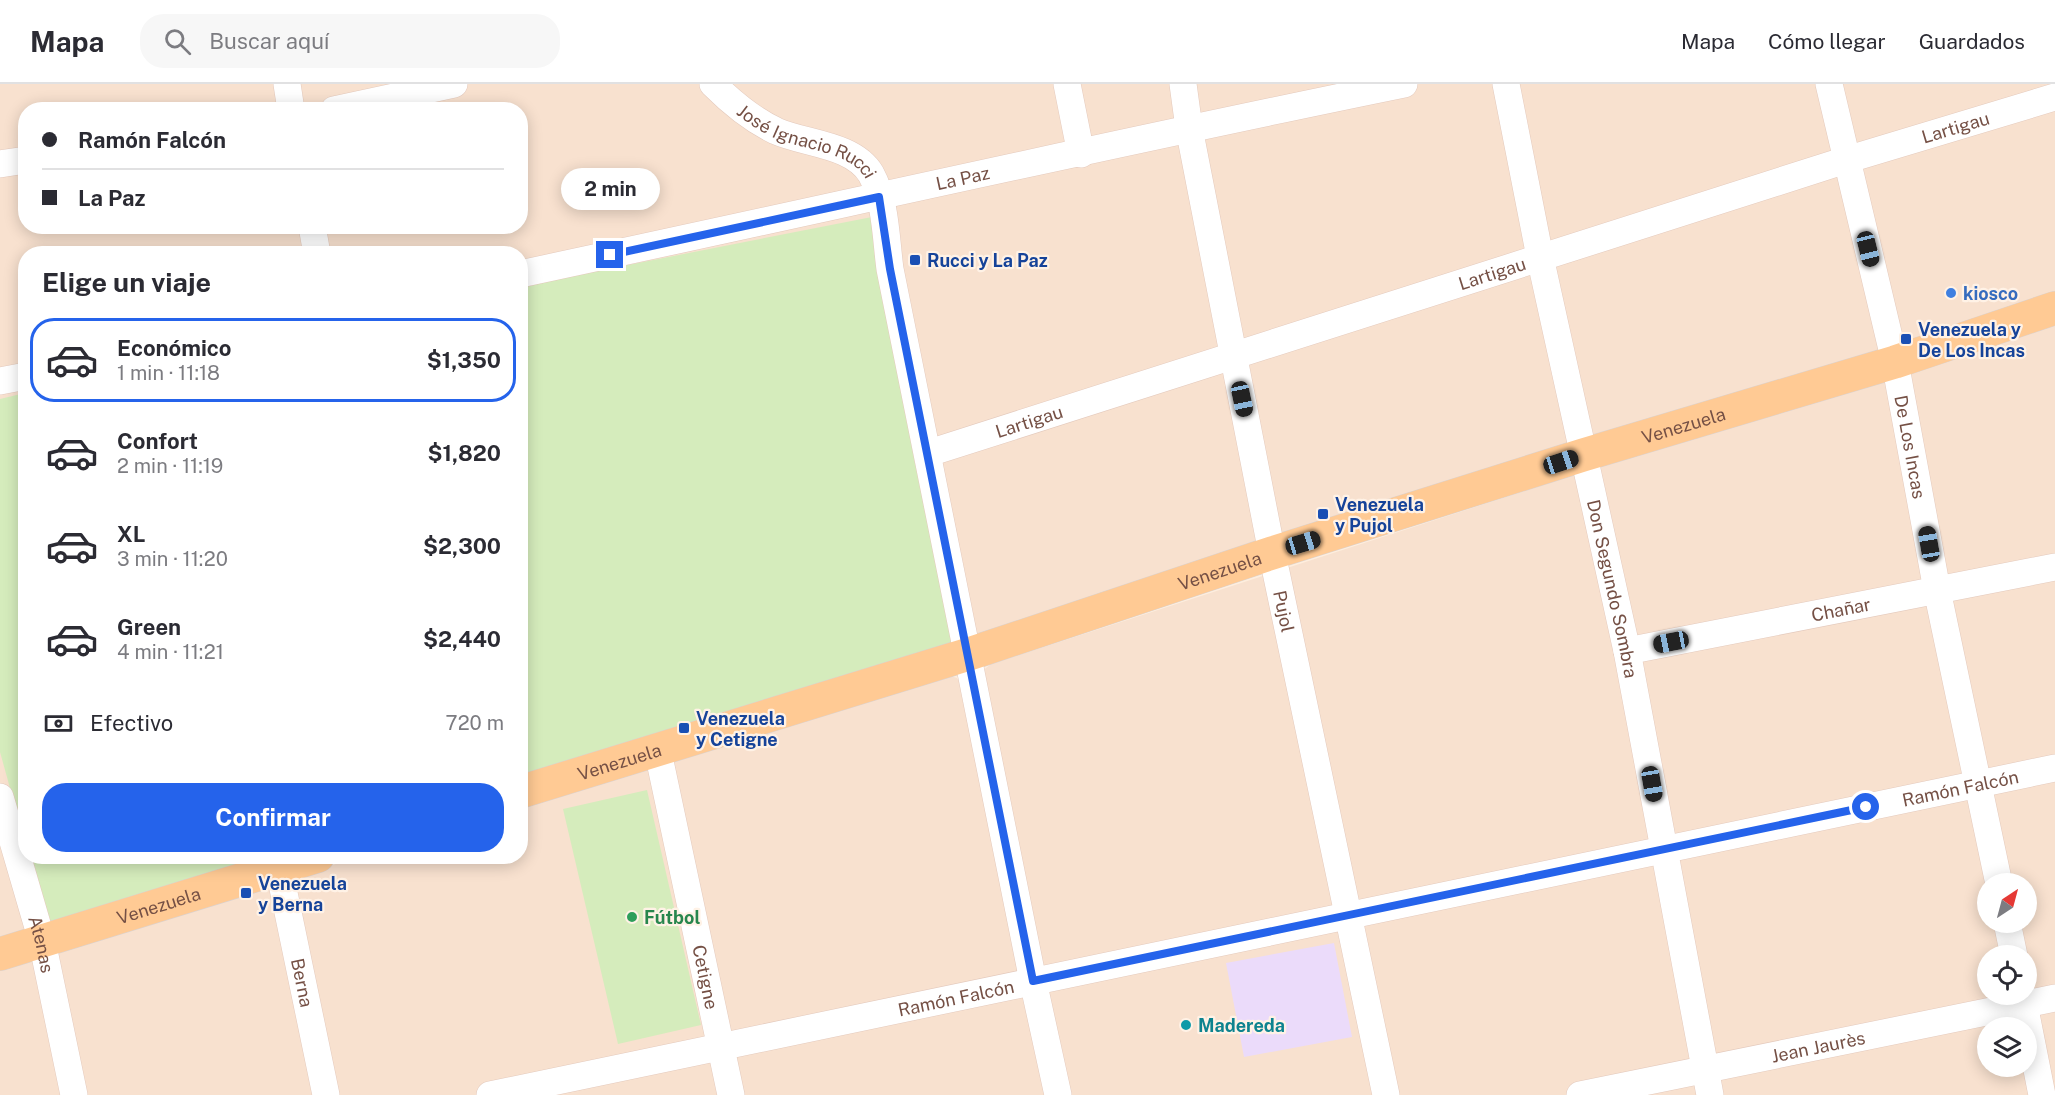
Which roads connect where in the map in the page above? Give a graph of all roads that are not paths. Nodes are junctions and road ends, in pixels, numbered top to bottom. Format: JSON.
{"nodes":[{"id":1,"x":287,"y":84,"type":"edge"},
{"id":2,"x":454,"y":84,"type":"edge"},
{"id":3,"x":713,"y":84,"type":"edge"},
{"id":4,"x":1067,"y":84,"type":"edge"},
{"id":5,"x":1183,"y":84,"type":"edge"},
{"id":6,"x":1404,"y":84,"type":"edge"},
{"id":7,"x":1506,"y":84,"type":"edge"},
{"id":8,"x":1829,"y":84,"type":"edge"},
{"id":9,"x":1372,"y":87,"type":"edge"},
{"id":10,"x":2055,"y":97,"type":"edge"},
{"id":11,"x":290,"y":102,"type":"edge"},
{"id":12,"x":371,"y":102,"type":"edge"},
{"id":13,"x":1189,"y":128,"type":"junction"},
{"id":14,"x":1081,"y":153,"type":"junction"},
{"id":15,"x":1846,"y":160,"type":"junction"},
{"id":16,"x":18,"y":161,"type":"edge"},
{"id":17,"x":0,"y":164,"type":"edge"},
{"id":18,"x":879,"y":197,"type":"junction"},
{"id":19,"x":1540,"y":257,"type":"junction"},
{"id":20,"x":528,"y":272,"type":"edge"},
{"id":21,"x":2055,"y":308,"type":"edge"},
{"id":22,"x":1233,"y":355,"type":"junction"},
{"id":23,"x":1895,"y":362,"type":"junction"},
{"id":24,"x":18,"y":378,"type":"edge"},
{"id":25,"x":0,"y":381,"type":"edge"},
{"id":26,"x":929,"y":453,"type":"junction"},
{"id":27,"x":1583,"y":455,"type":"junction"},
{"id":28,"x":1272,"y":553,"type":"junction"},
{"id":29,"x":2055,"y":567,"type":"edge"},
{"id":30,"x":1937,"y":590,"type":"junction"},
{"id":31,"x":1627,"y":651,"type":"junction"},
{"id":32,"x":969,"y":654,"type":"junction"},
{"id":33,"x":658,"y":752,"type":"junction"},
{"id":34,"x":2055,"y":768,"type":"edge"},
{"id":35,"x":1978,"y":784,"type":"junction"},
{"id":36,"x":528,"y":790,"type":"edge"},
{"id":37,"x":0,"y":797,"type":"edge"},
{"id":38,"x":1664,"y":850,"type":"junction"},
{"id":39,"x":18,"y":859,"type":"edge"},
{"id":40,"x":20,"y":864,"type":"edge"},
{"id":41,"x":294,"y":864,"type":"edge"},
{"id":42,"x":279,"y":869,"type":"junction"},
{"id":43,"x":1997,"y":873,"type":"edge"},
{"id":44,"x":1350,"y":915,"type":"junction"},
{"id":45,"x":42,"y":941,"type":"junction"},
{"id":46,"x":0,"y":954,"type":"edge"},
{"id":47,"x":1033,"y":981,"type":"junction"},
{"id":48,"x":2055,"y":998,"type":"edge"},
{"id":49,"x":2037,"y":999,"type":"edge"},
{"id":50,"x":1996,"y":1005,"type":"edge"},
{"id":51,"x":2024,"y":1005,"type":"edge"},
{"id":52,"x":722,"y":1048,"type":"junction"},
{"id":53,"x":1704,"y":1069,"type":"junction"},
{"id":54,"x":74,"y":1095,"type":"edge"},
{"id":55,"x":326,"y":1095,"type":"edge"},
{"id":56,"x":490,"y":1095,"type":"edge"},
{"id":57,"x":731,"y":1095,"type":"edge"},
{"id":58,"x":1058,"y":1095,"type":"edge"},
{"id":59,"x":1386,"y":1095,"type":"edge"},
{"id":60,"x":1580,"y":1095,"type":"edge"},
{"id":61,"x":1710,"y":1095,"type":"edge"},
{"id":62,"x":2042,"y":1095,"type":"edge"}],
"edges":[{"from":1,"to":11,"type":"street"},
{"from":2,"to":12,"type":"street"},
{"from":3,"to":18,"type":"street","name":"José Ignacio Rucci"},
{"from":4,"to":14,"type":"street"},
{"from":5,"to":13,"type":"street","name":"Pujol"},
{"from":6,"to":9,"type":"street","name":"La Paz"},
{"from":7,"to":19,"type":"street","name":"Don Segundo Sombra"},
{"from":8,"to":15,"type":"street","name":"De Los Incas"},
{"from":9,"to":13,"type":"street","name":"La Paz"},
{"from":10,"to":15,"type":"street","name":"Lartigau"},
{"from":13,"to":14,"type":"street","name":"La Paz"},
{"from":13,"to":22,"type":"street","name":"Pujol"},
{"from":14,"to":18,"type":"street","name":"La Paz"},
{"from":15,"to":19,"type":"street","name":"Lartigau"},
{"from":15,"to":23,"type":"street","name":"De Los Incas"},
{"from":16,"to":17,"type":"street"},
{"from":18,"to":20,"type":"street","name":"La Paz"},
{"from":18,"to":26,"type":"street","name":"José Ignacio Rucci"},
{"from":19,"to":22,"type":"street","name":"Lartigau"},
{"from":19,"to":27,"type":"street","name":"Don Segundo Sombra"},
{"from":21,"to":23,"type":"main road","name":"Venezuela"},
{"from":22,"to":26,"type":"street","name":"Lartigau"},
{"from":22,"to":28,"type":"street","name":"Pujol"},
{"from":23,"to":27,"type":"main road","name":"Venezuela"},
{"from":23,"to":30,"type":"street","name":"De Los Incas"},
{"from":24,"to":25,"type":"street"},
{"from":26,"to":32,"type":"street","name":"José Ignacio Rucci"},
{"from":27,"to":28,"type":"main road","name":"Venezuela"},
{"from":27,"to":31,"type":"street","name":"Don Segundo Sombra"},
{"from":28,"to":32,"type":"main road","name":"Venezuela"},
{"from":28,"to":44,"type":"street","name":"Pujol"},
{"from":29,"to":30,"type":"street","name":"Chañar"},
{"from":30,"to":31,"type":"street","name":"Chañar"},
{"from":30,"to":35,"type":"street","name":"De Los Incas"},
{"from":31,"to":38,"type":"street","name":"Don Segundo Sombra"},
{"from":32,"to":33,"type":"main road","name":"Venezuela"},
{"from":32,"to":47,"type":"street","name":"José Ignacio Rucci"},
{"from":33,"to":36,"type":"main road","name":"Venezuela"},
{"from":33,"to":52,"type":"street","name":"Cetigne"},
{"from":34,"to":35,"type":"street","name":"Ramón Falcón"},
{"from":35,"to":38,"type":"street","name":"Ramón Falcón"},
{"from":35,"to":43,"type":"street","name":"De Los Incas"},
{"from":37,"to":39,"type":"street","name":"Atenas"},
{"from":38,"to":44,"type":"street","name":"Ramón Falcón"},
{"from":38,"to":53,"type":"street","name":"Don Segundo Sombra"},
{"from":40,"to":45,"type":"street","name":"Atenas"},
{"from":41,"to":42,"type":"main road","name":"Venezuela"},
{"from":42,"to":45,"type":"main road","name":"Venezuela"},
{"from":42,"to":55,"type":"street","name":"Berna"},
{"from":44,"to":47,"type":"street","name":"Ramón Falcón"},
{"from":44,"to":59,"type":"street","name":"Pujol"},
{"from":45,"to":46,"type":"main road","name":"Venezuela"},
{"from":45,"to":54,"type":"street","name":"Atenas"},
{"from":47,"to":52,"type":"street","name":"Ramón Falcón"},
{"from":47,"to":58,"type":"street","name":"José Ignacio Rucci"},
{"from":48,"to":49,"type":"street","name":"Jean Jaurès"},
{"from":50,"to":53,"type":"street","name":"Jean Jaurès"},
{"from":51,"to":62,"type":"street"},
{"from":52,"to":56,"type":"street","name":"Ramón Falcón"},
{"from":52,"to":57,"type":"street","name":"Cetigne"},
{"from":53,"to":60,"type":"street","name":"Jean Jaurès"},
{"from":53,"to":61,"type":"street","name":"Don Segundo Sombra"}]}
